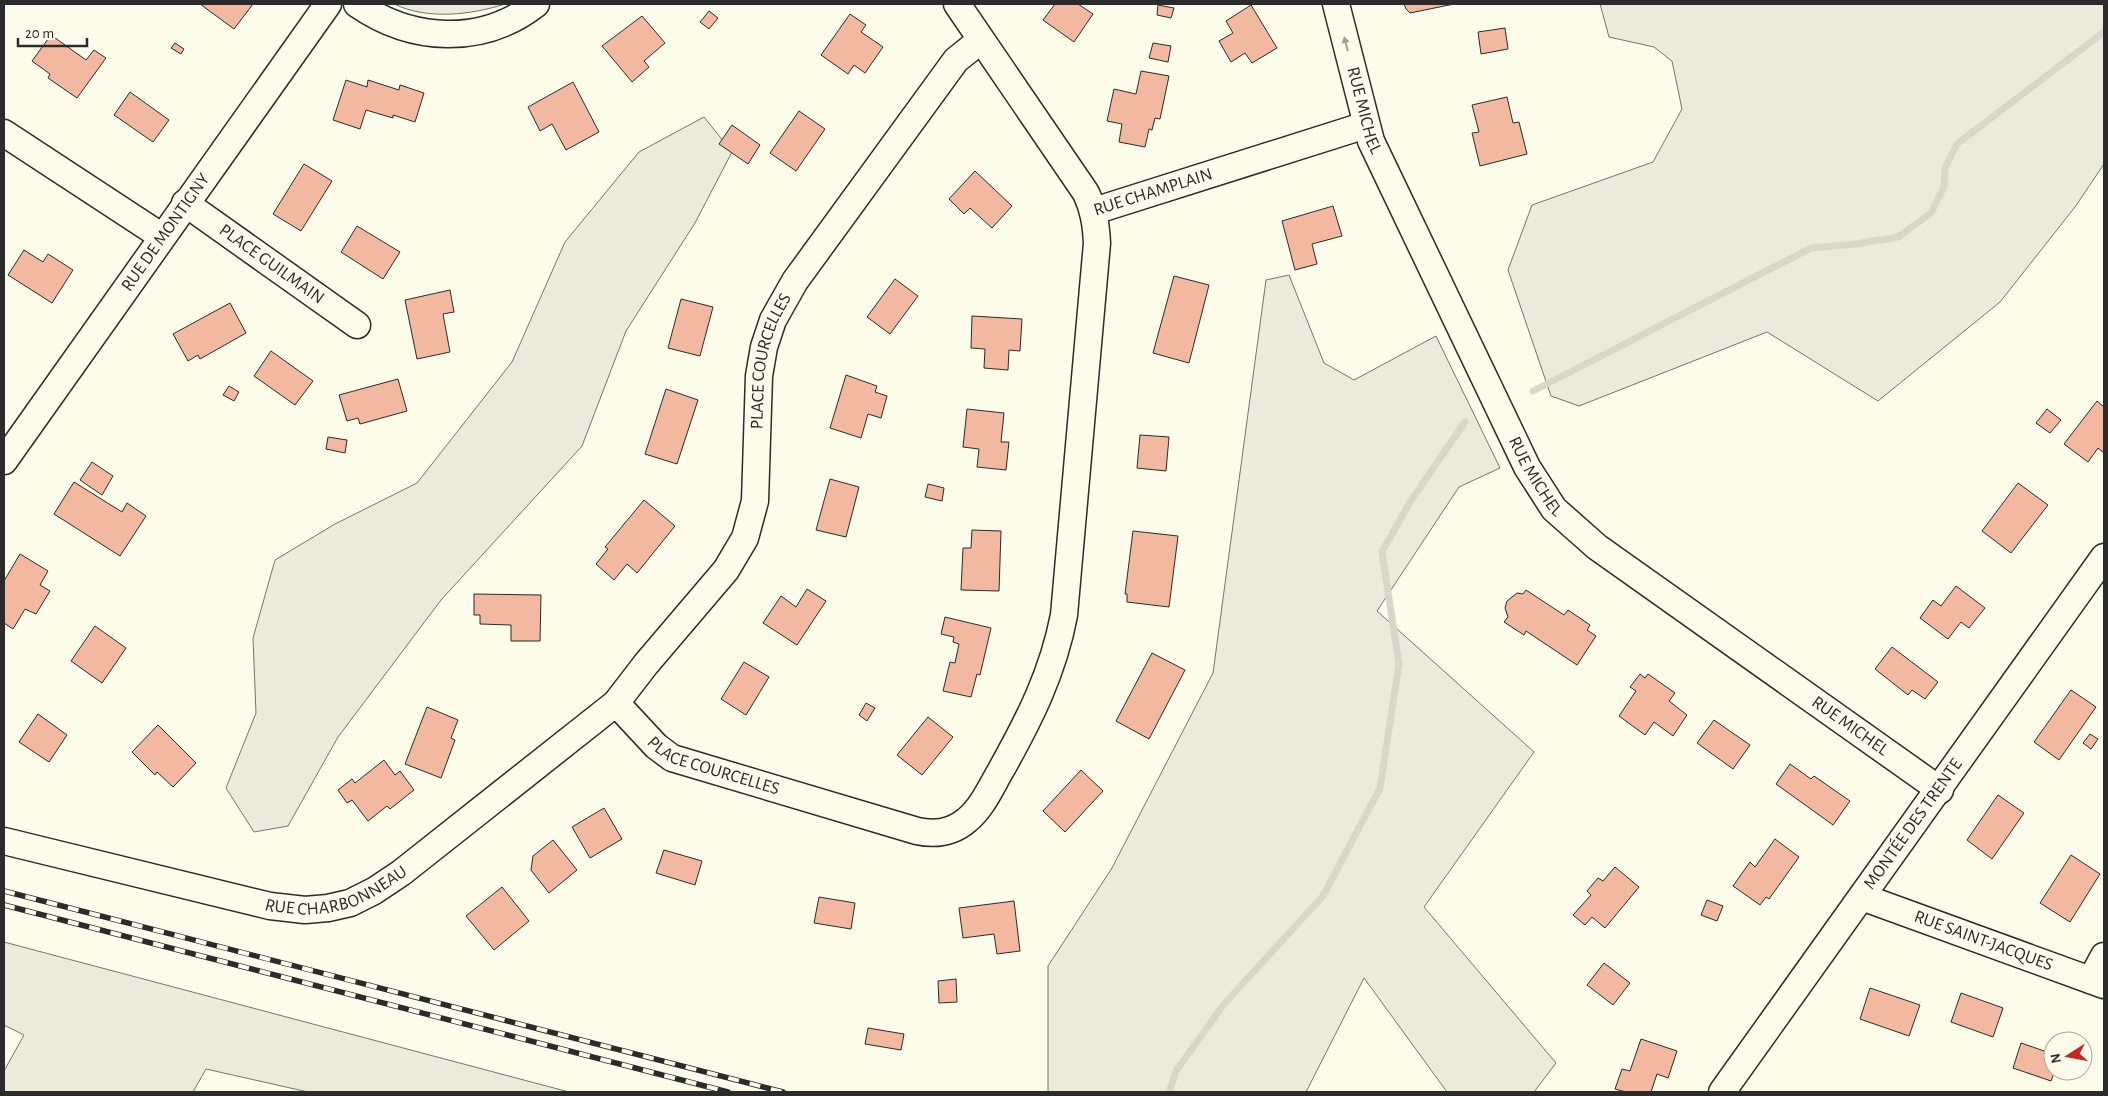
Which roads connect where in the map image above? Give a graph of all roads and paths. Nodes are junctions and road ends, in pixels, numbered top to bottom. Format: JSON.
{"nodes":[{"id":1,"x":328,"y":4,"type":"edge"},
{"id":2,"x":357,"y":4,"type":"edge"},
{"id":3,"x":536,"y":4,"type":"edge"},
{"id":4,"x":956,"y":4,"type":"edge"},
{"id":5,"x":1336,"y":4,"type":"edge"},
{"id":6,"x":981,"y":40,"type":"junction"},
{"id":7,"x":1366,"y":125,"type":"junction"},
{"id":8,"x":4,"y":133,"type":"edge"},
{"id":9,"x":185,"y":203,"type":"junction"},
{"id":10,"x":1094,"y":211,"type":"junction"},
{"id":11,"x":162,"y":236,"type":"junction"},
{"id":12,"x":357,"y":325,"type":"dead end"},
{"id":13,"x":4,"y":461,"type":"edge"},
{"id":14,"x":2104,"y":556,"type":"edge"},
{"id":15,"x":616,"y":703,"type":"junction"},
{"id":16,"x":1940,"y":790,"type":"junction"},
{"id":17,"x":4,"y":841,"type":"edge"},
{"id":18,"x":1862,"y":897,"type":"junction"},
{"id":19,"x":2104,"y":956,"type":"edge"},
{"id":20,"x":2098,"y":982,"type":"edge"},
{"id":21,"x":1722,"y":1092,"type":"edge"}],
"edges":[{"from":1,"to":9,"type":"street","name":"RUE DE MONTIGNY"},
{"from":2,"to":3,"type":"street"},
{"from":4,"to":6,"type":"street","name":"RUE CHAMPLAIN"},
{"from":7,"to":5,"type":"street","name":"RUE MICHEL","one_way":true},
{"from":6,"to":10,"type":"street","name":"RUE CHAMPLAIN"},
{"from":6,"to":15,"type":"street","name":"PLACE COURCELLES"},
{"from":7,"to":10,"type":"street","name":"RUE CHAMPLAIN"},
{"from":7,"to":16,"type":"street","name":"RUE MICHEL"},
{"from":8,"to":11,"type":"street"},
{"from":9,"to":11,"type":"street","name":"RUE DE MONTIGNY"},
{"from":9,"to":12,"type":"street","name":"PLACE GUILMAIN"},
{"from":10,"to":15,"type":"street","name":"PLACE COURCELLES"},
{"from":11,"to":13,"type":"street","name":"RUE DE MONTIGNY"},
{"from":14,"to":16,"type":"street","name":"MONTÉE DES TRENTE"},
{"from":15,"to":17,"type":"street","name":"RUE CHARBONNEAU"},
{"from":16,"to":18,"type":"street","name":"MONTÉE DES TRENTE"},
{"from":18,"to":20,"type":"street","name":"RUE SAINT-JACQUES"},
{"from":18,"to":21,"type":"street","name":"MONTÉE DES TRENTE"},
{"from":19,"to":20,"type":"street"}]}
